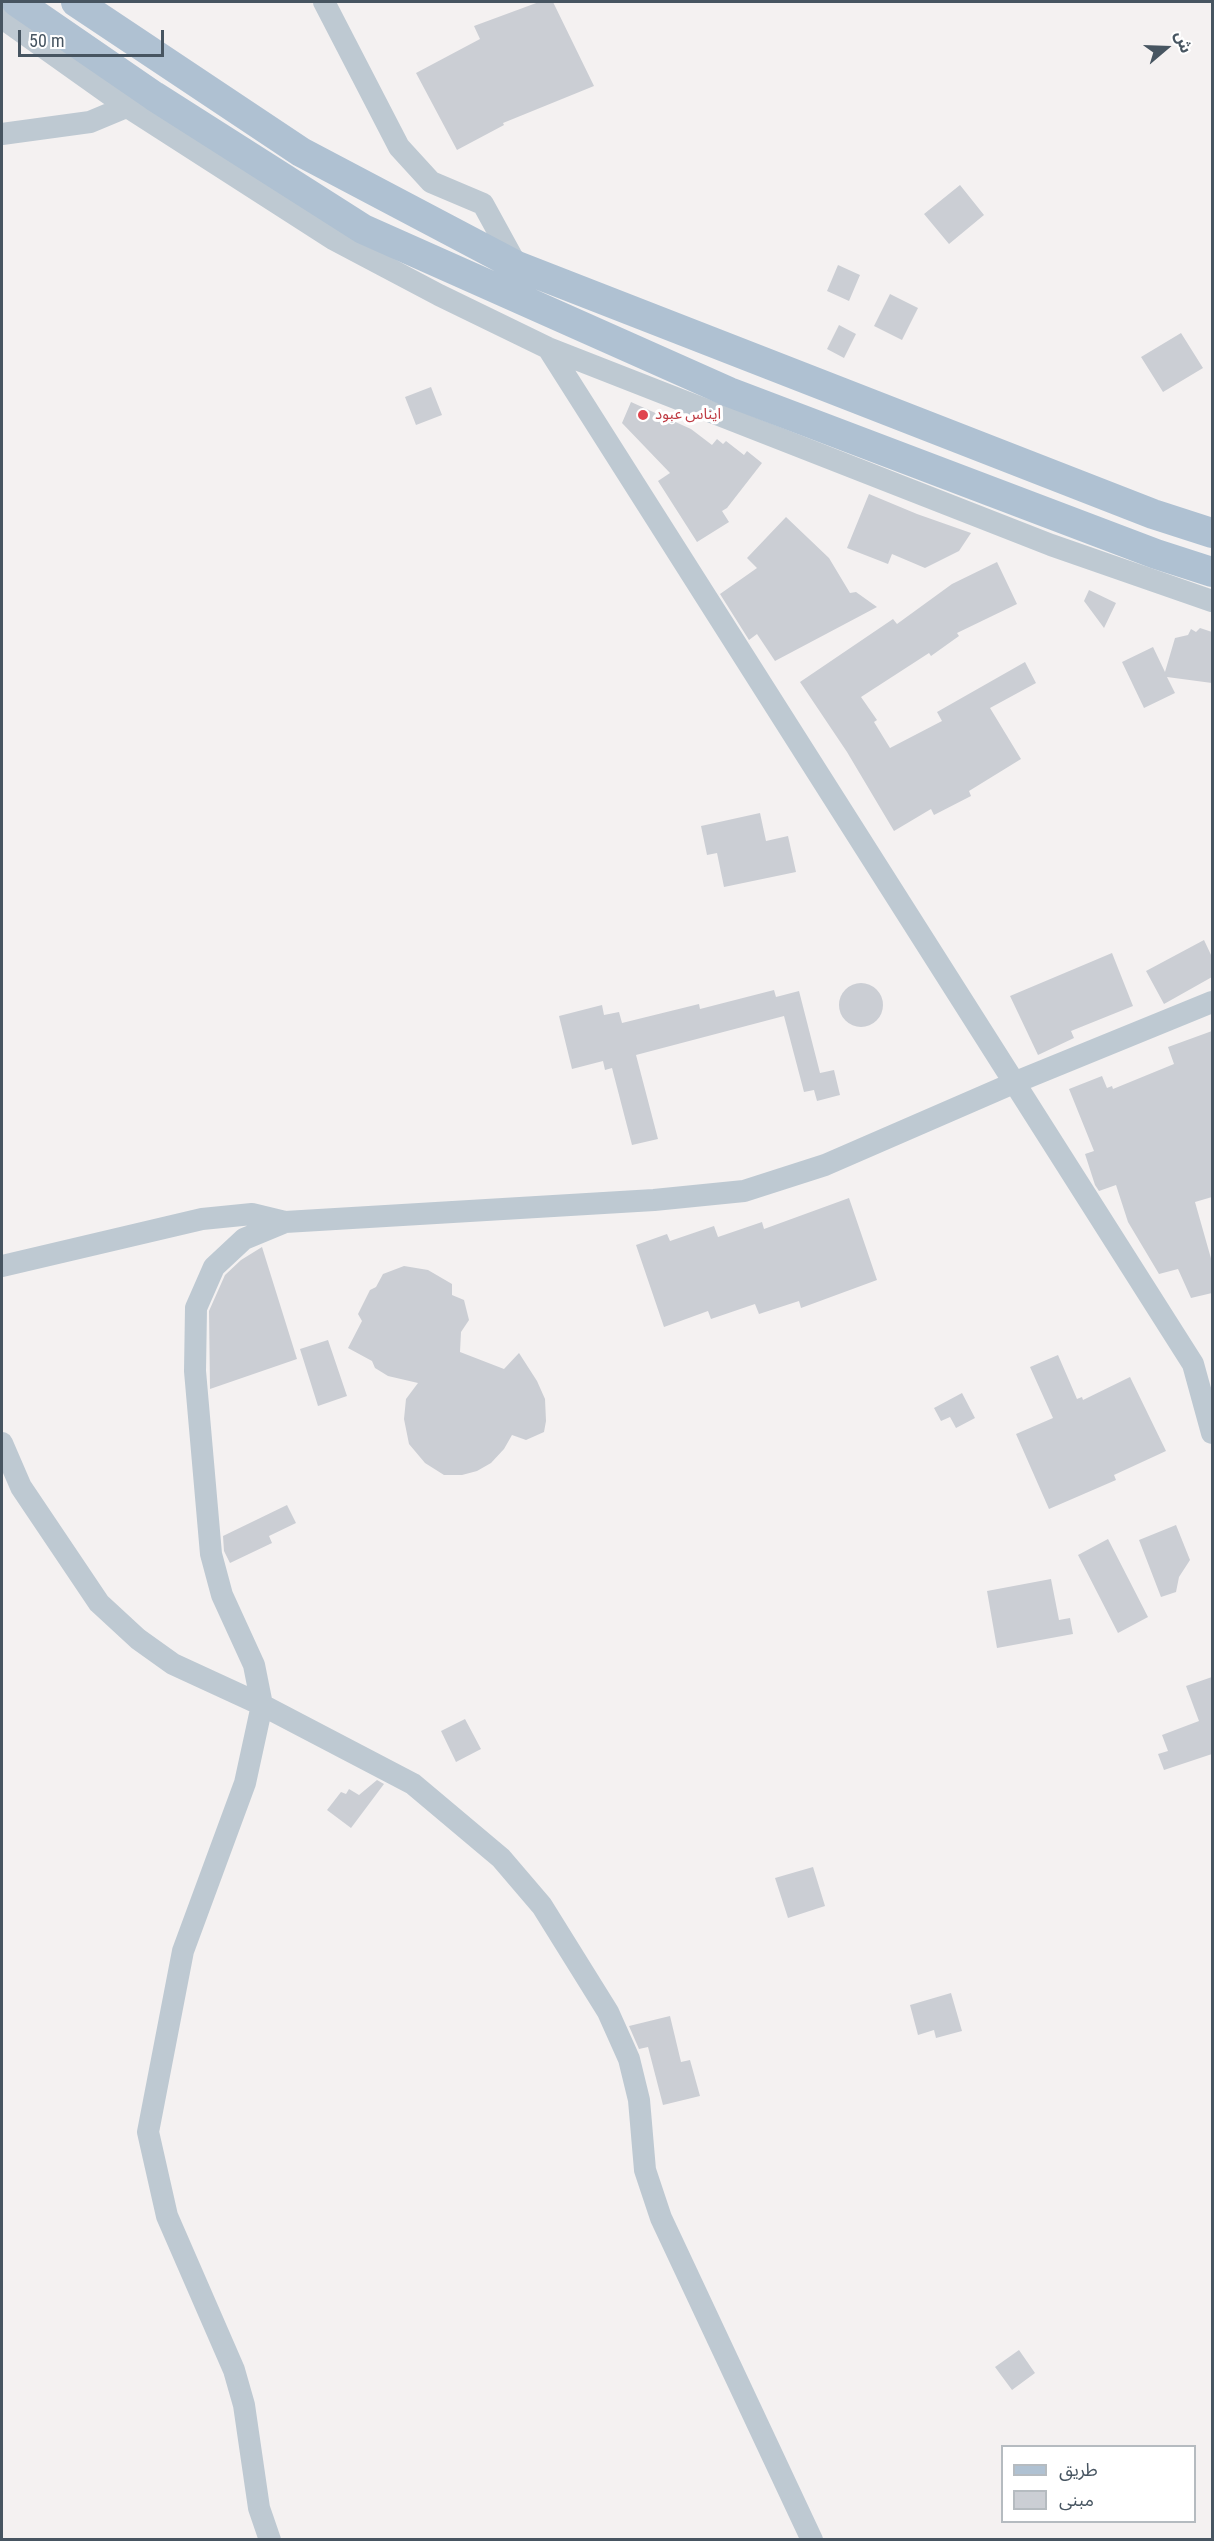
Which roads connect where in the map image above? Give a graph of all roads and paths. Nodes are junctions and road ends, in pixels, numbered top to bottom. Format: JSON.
{"nodes":[{"id":1,"x":17,"y":2,"type":"edge"},
{"id":2,"x":76,"y":2,"type":"edge"},
{"id":3,"x":324,"y":2,"type":"edge"},
{"id":4,"x":2,"y":18,"type":"edge"},
{"id":5,"x":154,"y":96,"type":"junction"},
{"id":6,"x":126,"y":106,"type":"junction"},
{"id":7,"x":2,"y":134,"type":"edge"},
{"id":8,"x":517,"y":266,"type":"junction"},
{"id":9,"x":548,"y":348,"type":"junction"},
{"id":10,"x":1212,"y":533,"type":"edge"},
{"id":11,"x":1212,"y":572,"type":"edge"},
{"id":12,"x":1212,"y":602,"type":"edge"},
{"id":13,"x":1212,"y":1002,"type":"edge"},
{"id":14,"x":1016,"y":1082,"type":"junction"},
{"id":15,"x":285,"y":1222,"type":"junction"},
{"id":16,"x":2,"y":1266,"type":"edge"},
{"id":17,"x":1212,"y":1433,"type":"edge"},
{"id":18,"x":2,"y":1443,"type":"edge"},
{"id":19,"x":262,"y":1704,"type":"junction"},
{"id":20,"x":270,"y":2540,"type":"edge"},
{"id":21,"x":812,"y":2540,"type":"edge"}],
"edges":[{"from":1,"to":5,"type":"main road"},
{"from":2,"to":8,"type":"main road"},
{"from":3,"to":8,"type":"street"},
{"from":4,"to":6,"type":"street"},
{"from":5,"to":6,"type":"street"},
{"from":5,"to":11,"type":"main road"},
{"from":6,"to":7,"type":"street"},
{"from":6,"to":9,"type":"street"},
{"from":8,"to":10,"type":"main road"},
{"from":9,"to":12,"type":"street"},
{"from":9,"to":14,"type":"street"},
{"from":13,"to":14,"type":"street"},
{"from":14,"to":15,"type":"street"},
{"from":14,"to":17,"type":"street"},
{"from":15,"to":16,"type":"street"},
{"from":15,"to":19,"type":"street"},
{"from":18,"to":19,"type":"street"},
{"from":19,"to":20,"type":"street"},
{"from":19,"to":21,"type":"street"}]}
